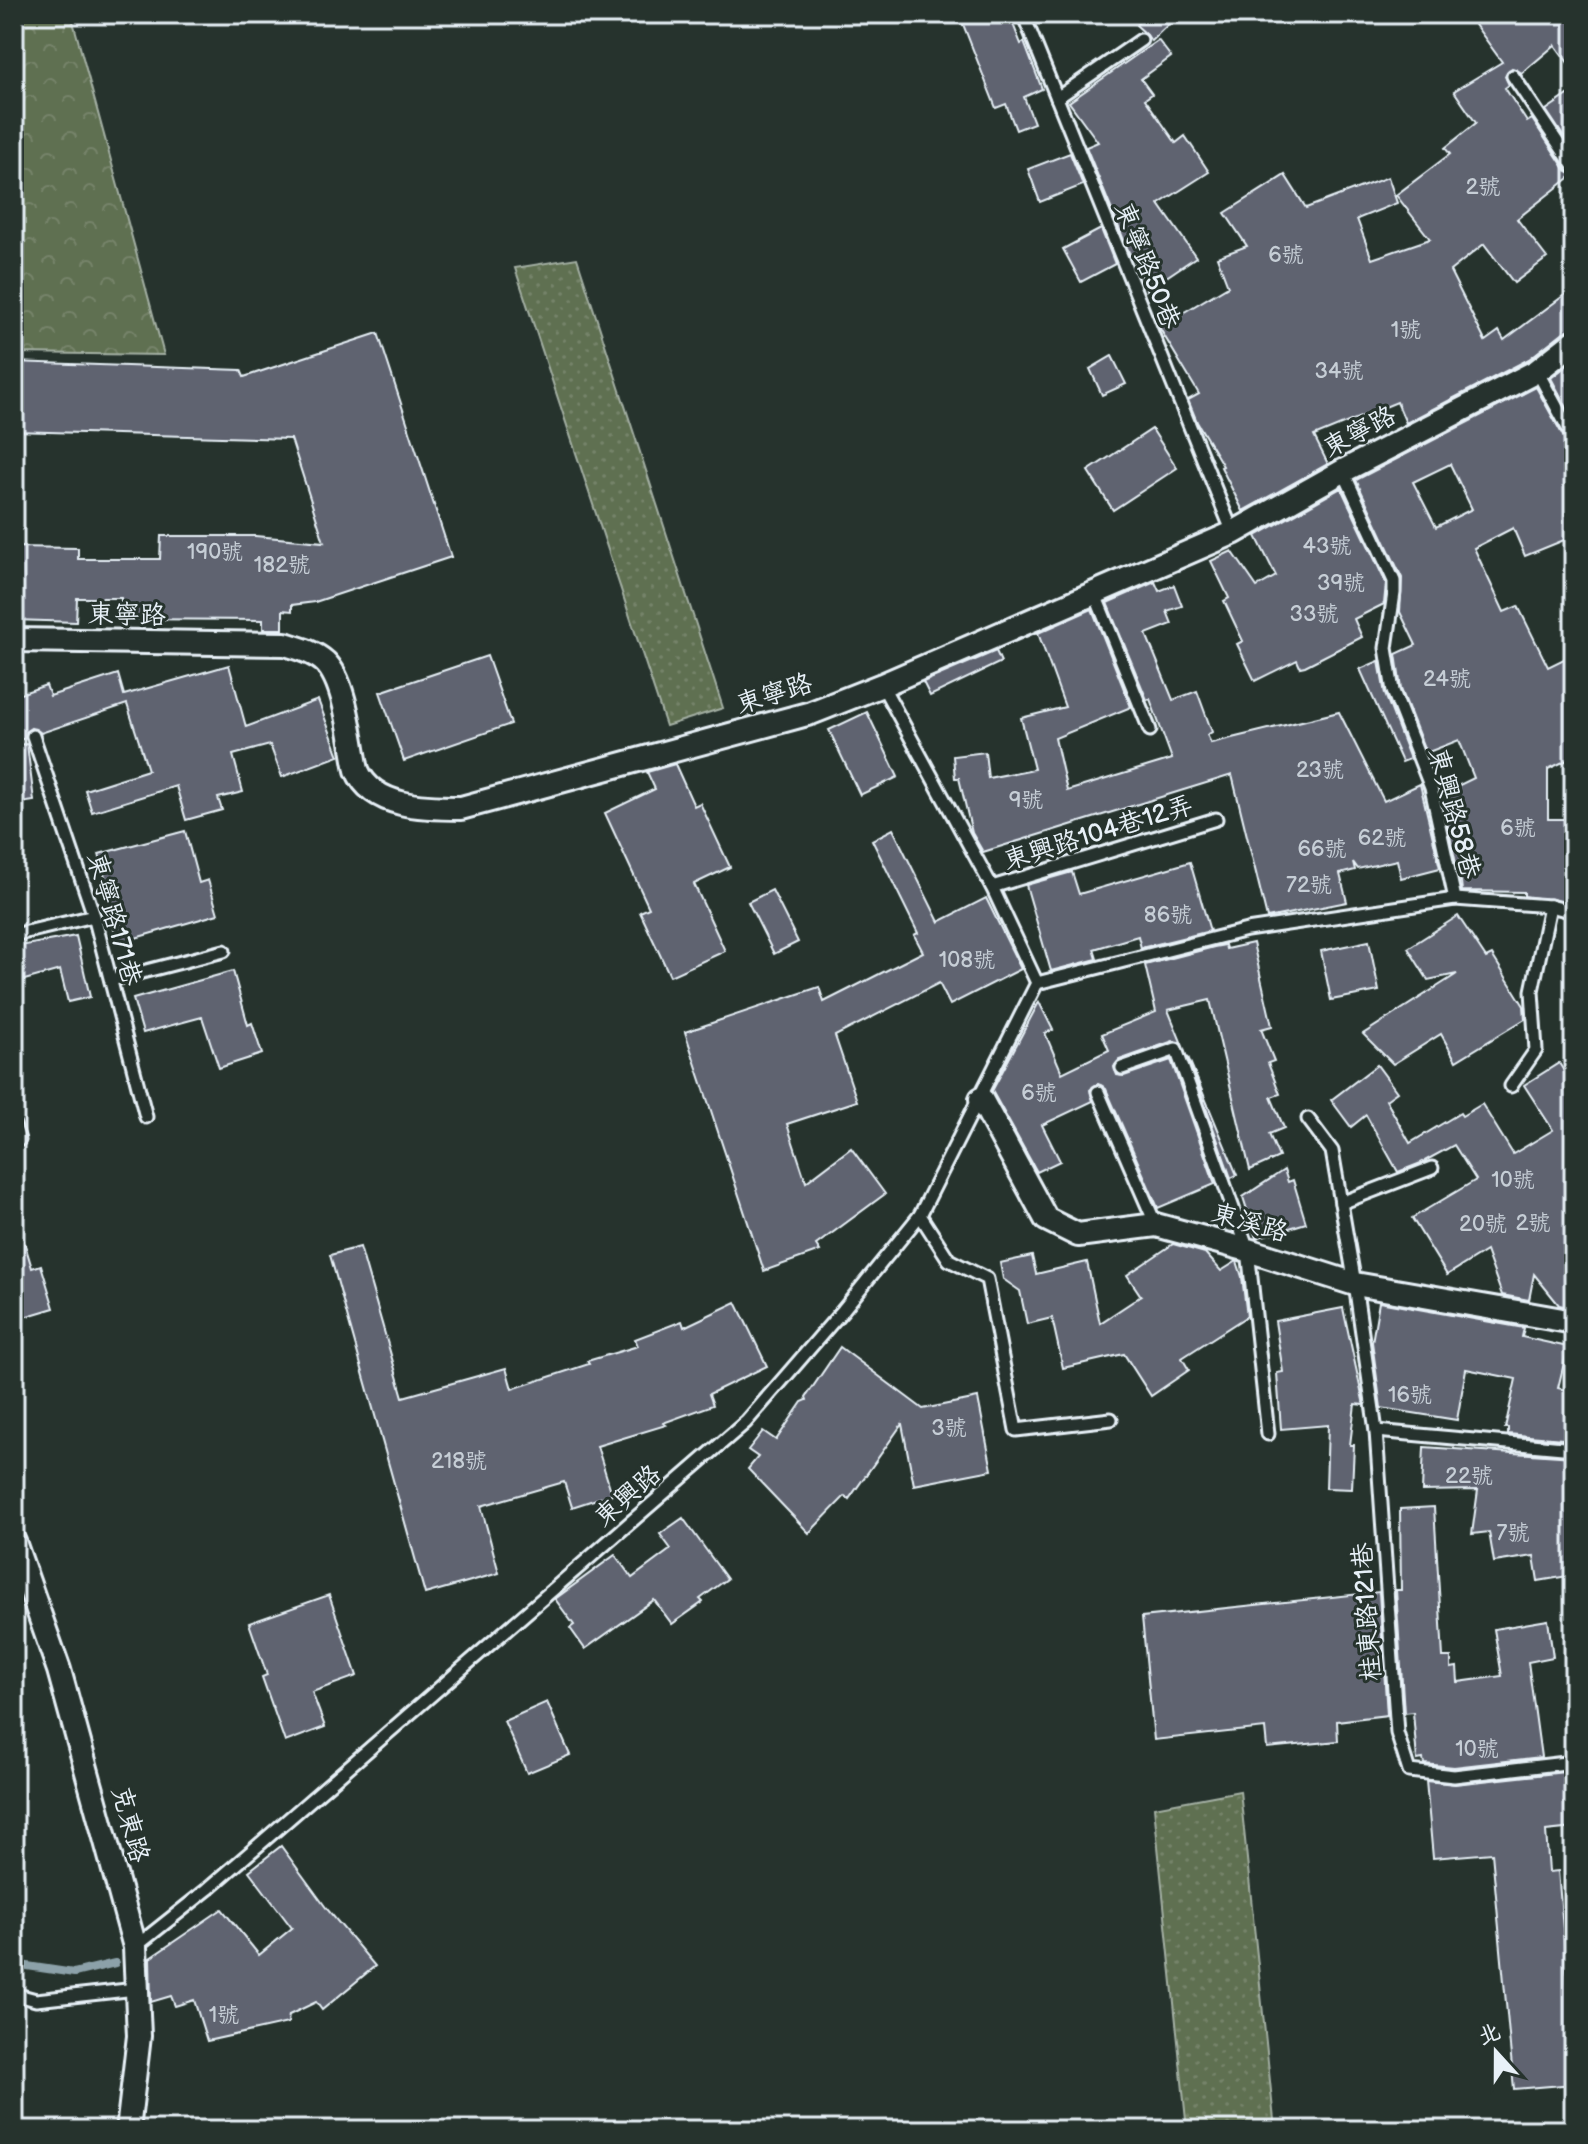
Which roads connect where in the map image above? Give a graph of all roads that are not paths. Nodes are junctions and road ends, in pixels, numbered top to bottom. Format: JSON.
{"nodes":[{"id":1,"x":1023,"y":14,"type":"edge"},
{"id":2,"x":1141,"y":40,"type":"dead end"},
{"id":3,"x":1513,"y":76,"type":"dead end"},
{"id":4,"x":1057,"y":98,"type":"junction"},
{"id":5,"x":1574,"y":167,"type":"edge"},
{"id":6,"x":1574,"y":342,"type":"edge"},
{"id":7,"x":1537,"y":371,"type":"junction"},
{"id":8,"x":1574,"y":439,"type":"edge"},
{"id":9,"x":1343,"y":471,"type":"junction"},
{"id":10,"x":1233,"y":533,"type":"junction"},
{"id":11,"x":1094,"y":591,"type":"junction"},
{"id":12,"x":14,"y":640,"type":"edge"},
{"id":13,"x":882,"y":685,"type":"junction"},
{"id":14,"x":1150,"y":730,"type":"dead end"},
{"id":15,"x":33,"y":736,"type":"dead end"},
{"id":16,"x":1216,"y":819,"type":"dead end"},
{"id":17,"x":992,"y":887,"type":"junction"},
{"id":18,"x":1455,"y":899,"type":"junction"},
{"id":19,"x":1550,"y":906,"type":"junction"},
{"id":20,"x":1574,"y":912,"type":"edge"},
{"id":21,"x":94,"y":916,"type":"junction"},
{"id":22,"x":14,"y":935,"type":"edge"},
{"id":23,"x":224,"y":951,"type":"dead end"},
{"id":24,"x":111,"y":980,"type":"junction"},
{"id":25,"x":1037,"y":983,"type":"junction"},
{"id":26,"x":1122,"y":1068,"type":"dead end"},
{"id":27,"x":1511,"y":1086,"type":"dead end"},
{"id":28,"x":1098,"y":1092,"type":"dead end"},
{"id":29,"x":981,"y":1099,"type":"junction"},
{"id":30,"x":146,"y":1117,"type":"dead end"},
{"id":31,"x":1308,"y":1119,"type":"dead end"},
{"id":32,"x":14,"y":1125,"type":"edge"},
{"id":33,"x":19,"y":1140,"type":"dead end"},
{"id":34,"x":1432,"y":1168,"type":"dead end"},
{"id":35,"x":1341,"y":1203,"type":"junction"},
{"id":36,"x":920,"y":1215,"type":"junction"},
{"id":37,"x":1156,"y":1225,"type":"junction"},
{"id":38,"x":1248,"y":1250,"type":"junction"},
{"id":39,"x":1355,"y":1284,"type":"junction"},
{"id":40,"x":1574,"y":1322,"type":"edge"},
{"id":41,"x":1111,"y":1419,"type":"dead end"},
{"id":42,"x":1376,"y":1431,"type":"junction"},
{"id":43,"x":1268,"y":1434,"type":"dead end"},
{"id":44,"x":1574,"y":1449,"type":"edge"},
{"id":45,"x":14,"y":1542,"type":"edge"},
{"id":46,"x":1574,"y":1762,"type":"edge"},
{"id":47,"x":135,"y":1947,"type":"junction"},
{"id":48,"x":136,"y":1989,"type":"junction"},
{"id":49,"x":14,"y":1994,"type":"edge"},
{"id":50,"x":128,"y":2130,"type":"edge"}],
"edges":[{"from":1,"to":4,"type":"lane","name":"東寧路50巷"},
{"from":2,"to":4,"type":"lane"},
{"from":3,"to":5,"type":"lane"},
{"from":4,"to":10,"type":"lane","name":"東寧路50巷"},
{"from":6,"to":7,"type":"street","name":"東寧路"},
{"from":7,"to":8,"type":"lane"},
{"from":7,"to":9,"type":"street","name":"東寧路"},
{"from":9,"to":10,"type":"street","name":"東寧路"},
{"from":9,"to":18,"type":"lane","name":"東興路58巷"},
{"from":10,"to":11,"type":"street","name":"東寧路"},
{"from":11,"to":13,"type":"street","name":"東寧路"},
{"from":11,"to":14,"type":"lane"},
{"from":12,"to":13,"type":"street","name":"東寧路"},
{"from":13,"to":17,"type":"lane"},
{"from":15,"to":21,"type":"lane","name":"東寧路171巷"},
{"from":16,"to":17,"type":"lane","name":"東興路104巷12弄"},
{"from":17,"to":25,"type":"lane"},
{"from":18,"to":19,"type":"lane"},
{"from":18,"to":25,"type":"lane","name":"東興路58巷"},
{"from":19,"to":20,"type":"lane"},
{"from":19,"to":27,"type":"lane"},
{"from":21,"to":22,"type":"lane"},
{"from":21,"to":24,"type":"lane","name":"東寧路171巷"},
{"from":23,"to":24,"type":"lane"},
{"from":24,"to":30,"type":"lane","name":"東寧路171巷"},
{"from":25,"to":29,"type":"lane","name":"東興路"},
{"from":26,"to":38,"type":"lane"},
{"from":28,"to":37,"type":"lane"},
{"from":29,"to":36,"type":"lane","name":"東興路"},
{"from":29,"to":37,"type":"street","name":"東溪路"},
{"from":31,"to":35,"type":"lane","name":"桂東路121巷"},
{"from":32,"to":33,"type":"lane"},
{"from":34,"to":35,"type":"lane"},
{"from":35,"to":39,"type":"lane","name":"桂東路121巷"},
{"from":36,"to":41,"type":"lane"},
{"from":36,"to":47,"type":"lane","name":"東興路"},
{"from":37,"to":38,"type":"street","name":"東溪路"},
{"from":38,"to":39,"type":"street","name":"東溪路"},
{"from":38,"to":43,"type":"lane"},
{"from":39,"to":40,"type":"street","name":"東溪路"},
{"from":39,"to":42,"type":"lane","name":"桂東路121巷"},
{"from":42,"to":44,"type":"lane"},
{"from":42,"to":46,"type":"lane","name":"桂東路121巷"},
{"from":45,"to":47,"type":"street","name":"克東路"},
{"from":47,"to":48,"type":"street","name":"克東路"},
{"from":48,"to":49,"type":"lane"},
{"from":48,"to":50,"type":"street","name":"克東路"}]}
